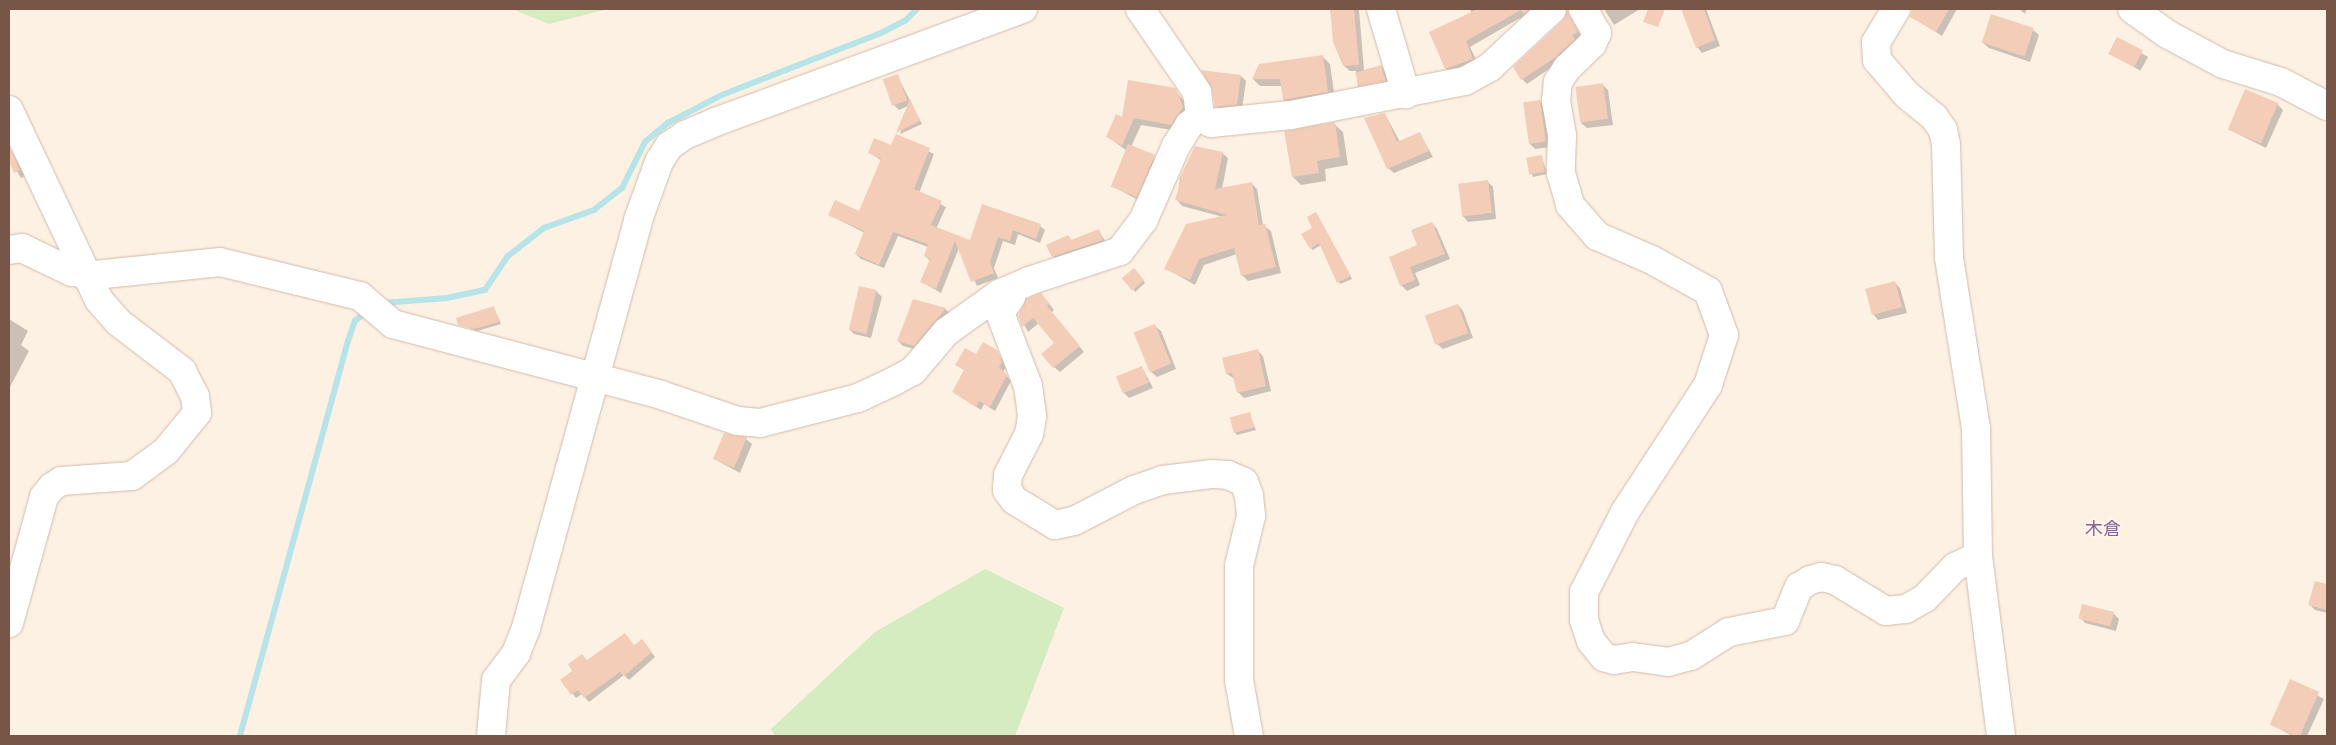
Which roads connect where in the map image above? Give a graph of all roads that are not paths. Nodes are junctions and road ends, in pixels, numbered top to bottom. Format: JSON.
{"nodes":[{"id":1,"x":1022,"y":9,"type":"edge"},
{"id":2,"x":1140,"y":9,"type":"edge"},
{"id":3,"x":1381,"y":9,"type":"edge"},
{"id":4,"x":1552,"y":9,"type":"edge"},
{"id":5,"x":1583,"y":9,"type":"edge"},
{"id":6,"x":1896,"y":9,"type":"edge"},
{"id":7,"x":2132,"y":9,"type":"edge"},
{"id":8,"x":1406,"y":94,"type":"junction"},
{"id":9,"x":2327,"y":106,"type":"edge"},
{"id":10,"x":9,"y":110,"type":"edge"},
{"id":11,"x":1200,"y":117,"type":"junction"},
{"id":12,"x":9,"y":250,"type":"edge"},
{"id":13,"x":83,"y":272,"type":"junction"},
{"id":14,"x":1009,"y":290,"type":"junction"},
{"id":15,"x":593,"y":377,"type":"junction"},
{"id":16,"x":1978,"y":556,"type":"junction"},
{"id":17,"x":9,"y":623,"type":"edge"},
{"id":18,"x":491,"y":736,"type":"edge"},
{"id":19,"x":1249,"y":736,"type":"edge"},
{"id":20,"x":2001,"y":736,"type":"edge"}],
"edges":[{"from":1,"to":15,"type":"street"},
{"from":2,"to":11,"type":"street"},
{"from":3,"to":8,"type":"street"},
{"from":4,"to":8,"type":"street"},
{"from":5,"to":16,"type":"street"},
{"from":6,"to":16,"type":"street"},
{"from":7,"to":9,"type":"street"},
{"from":8,"to":11,"type":"street"},
{"from":10,"to":13,"type":"street"},
{"from":11,"to":14,"type":"street"},
{"from":12,"to":13,"type":"street"},
{"from":13,"to":15,"type":"street"},
{"from":13,"to":17,"type":"street"},
{"from":14,"to":15,"type":"street"},
{"from":14,"to":19,"type":"street"},
{"from":15,"to":18,"type":"street"},
{"from":16,"to":20,"type":"street"}]}
